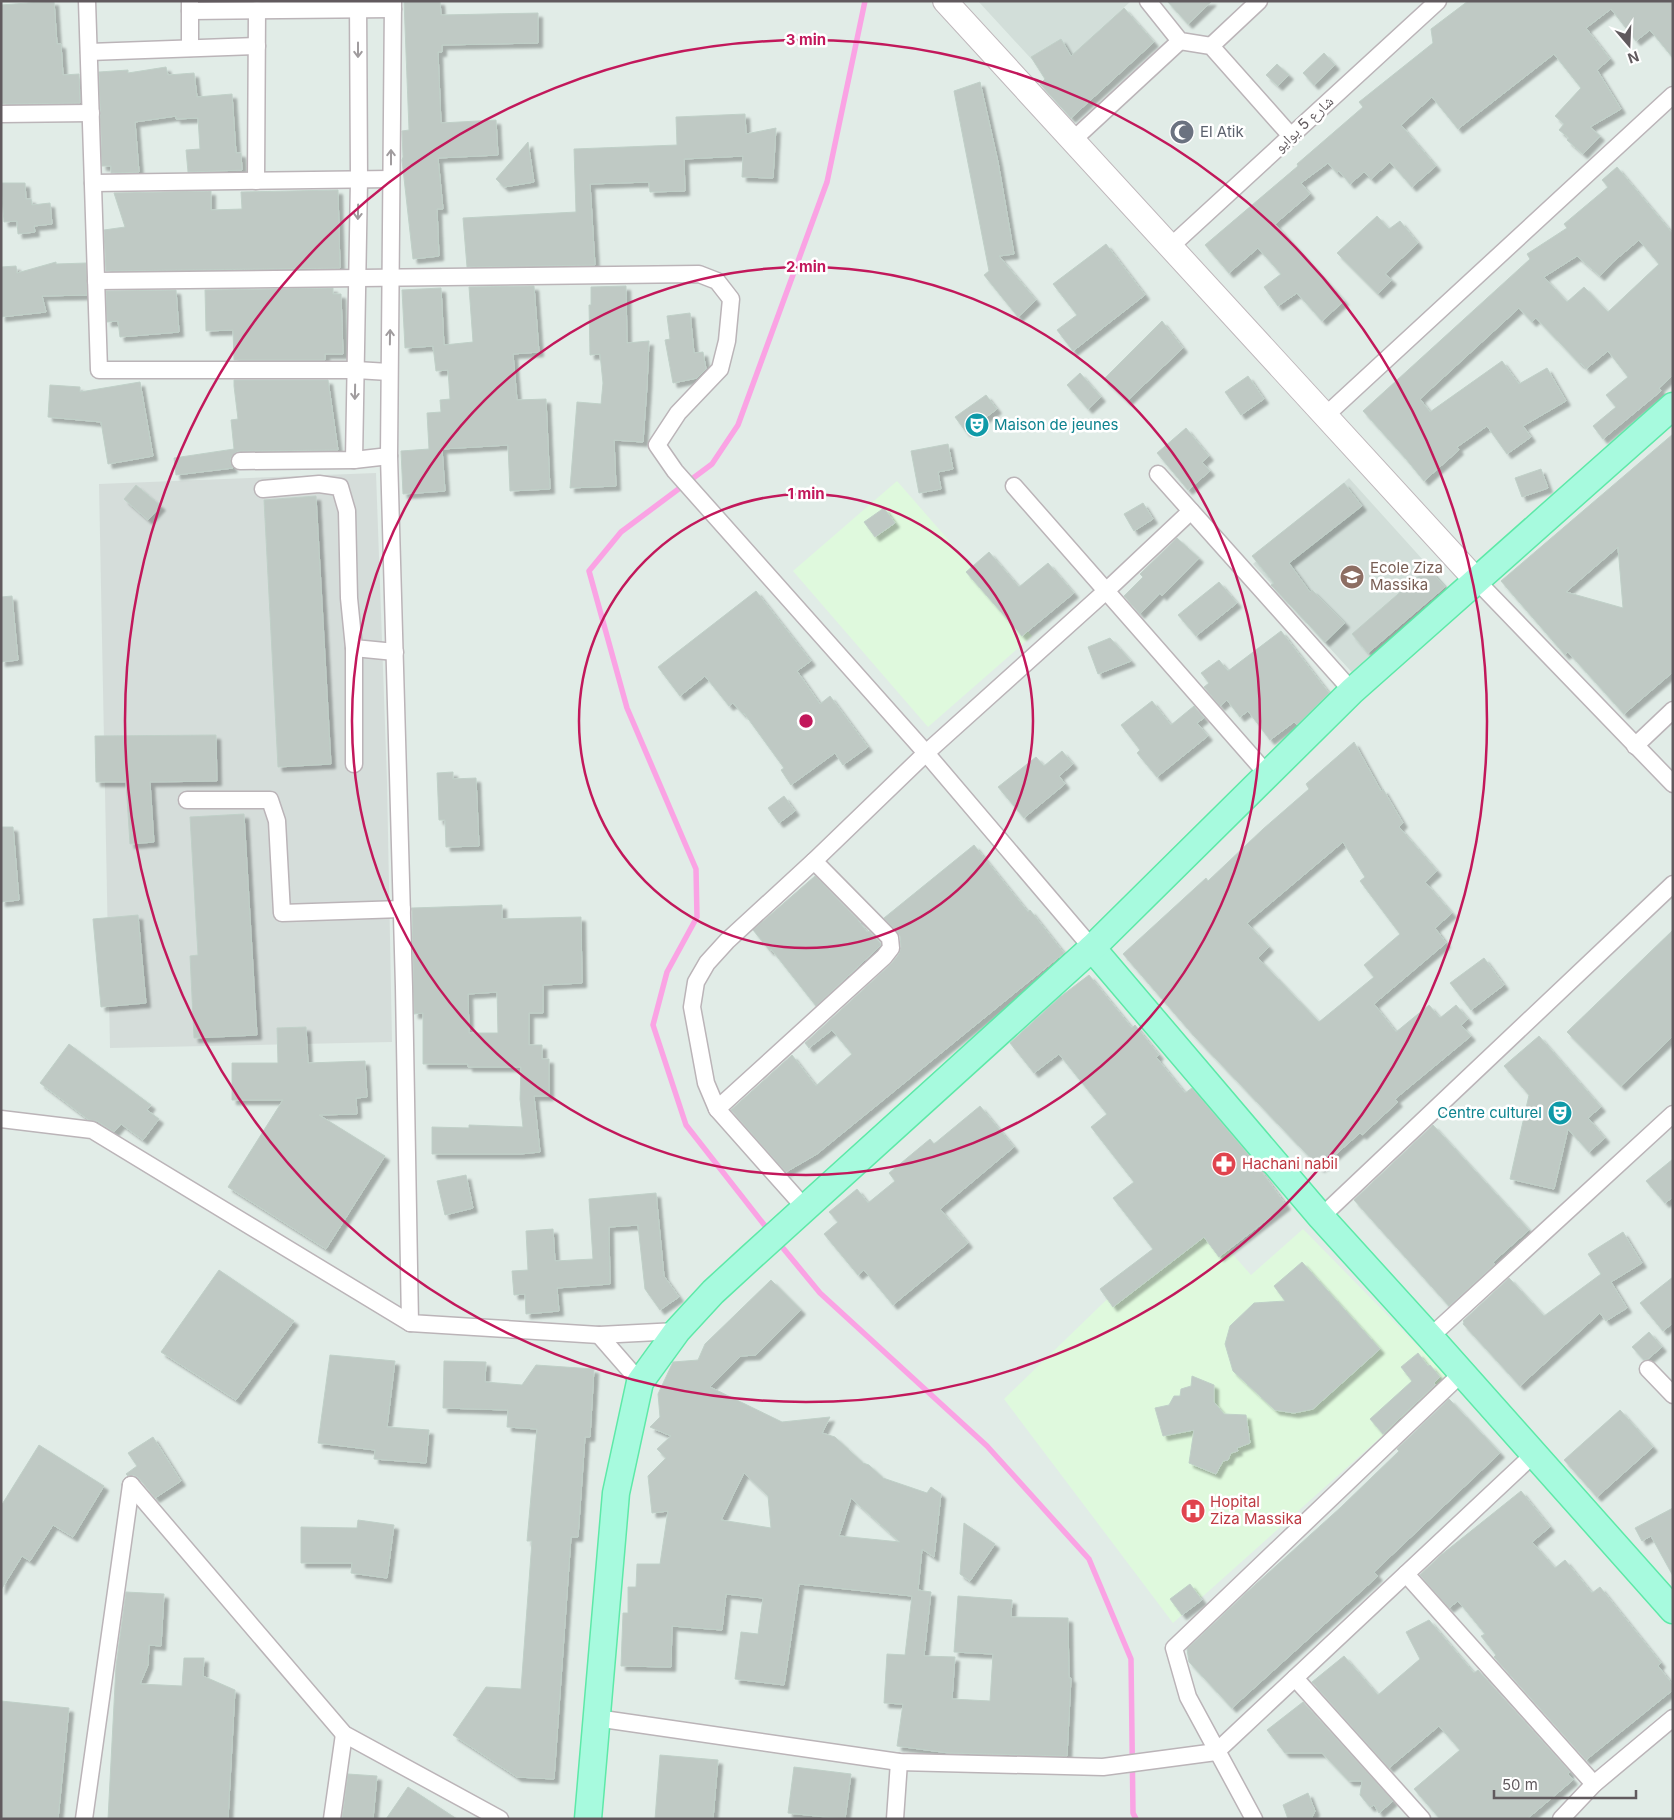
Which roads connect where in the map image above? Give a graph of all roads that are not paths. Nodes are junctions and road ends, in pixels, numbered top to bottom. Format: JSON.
{"nodes":[{"id":1,"x":87,"y":1,"type":"edge"},
{"id":2,"x":945,"y":1,"type":"edge"},
{"id":3,"x":1148,"y":1,"type":"edge"},
{"id":4,"x":1258,"y":1,"type":"edge"},
{"id":5,"x":1438,"y":1,"type":"edge"},
{"id":6,"x":358,"y":5,"type":"edge"},
{"id":7,"x":393,"y":5,"type":"edge"},
{"id":8,"x":190,"y":6,"type":"edge"},
{"id":9,"x":257,"y":10,"type":"junction"},
{"id":10,"x":1180,"y":41,"type":"junction"},
{"id":11,"x":257,"y":46,"type":"junction"},
{"id":12,"x":1211,"y":46,"type":"junction"},
{"id":13,"x":190,"y":48,"type":"junction"},
{"id":14,"x":89,"y":52,"type":"junction"},
{"id":15,"x":1673,"y":95,"type":"edge"},
{"id":16,"x":91,"y":113,"type":"junction"},
{"id":17,"x":1,"y":114,"type":"edge"},
{"id":18,"x":1291,"y":136,"type":"junction"},
{"id":19,"x":1072,"y":140,"type":"junction"},
{"id":20,"x":391,"y":178,"type":"junction"},
{"id":21,"x":359,"y":180,"type":"junction"},
{"id":22,"x":256,"y":181,"type":"junction"},
{"id":23,"x":93,"y":183,"type":"junction"},
{"id":24,"x":1170,"y":246,"type":"junction"},
{"id":25,"x":357,"y":278,"type":"junction"},
{"id":26,"x":390,"y":278,"type":"junction"},
{"id":27,"x":96,"y":281,"type":"junction"},
{"id":28,"x":356,"y":370,"type":"junction"},
{"id":29,"x":389,"y":372,"type":"junction"},
{"id":30,"x":1673,"y":406,"type":"edge"},
{"id":31,"x":1325,"y":416,"type":"junction"},
{"id":32,"x":389,"y":456,"type":"junction"},
{"id":33,"x":354,"y":460,"type":"junction"},
{"id":34,"x":240,"y":461,"type":"dead end"},
{"id":35,"x":1158,"y":474,"type":"dead end"},
{"id":36,"x":1014,"y":486,"type":"dead end"},
{"id":37,"x":263,"y":489,"type":"dead end"},
{"id":38,"x":1191,"y":511,"type":"junction"},
{"id":39,"x":1476,"y":580,"type":"junction"},
{"id":40,"x":1106,"y":591,"type":"junction"},
{"id":41,"x":354,"y":648,"type":"junction"},
{"id":42,"x":395,"y":652,"type":"junction"},
{"id":43,"x":1352,"y":691,"type":"junction"},
{"id":44,"x":1673,"y":710,"type":"edge"},
{"id":45,"x":1635,"y":746,"type":"junction"},
{"id":46,"x":926,"y":753,"type":"junction"},
{"id":47,"x":354,"y":764,"type":"dead end"},
{"id":48,"x":1267,"y":774,"type":"junction"},
{"id":49,"x":1673,"y":784,"type":"edge"},
{"id":50,"x":188,"y":800,"type":"dead end"},
{"id":51,"x":814,"y":861,"type":"junction"},
{"id":52,"x":1673,"y":884,"type":"edge"},
{"id":53,"x":402,"y":909,"type":"junction"},
{"id":54,"x":1092,"y":948,"type":"junction"},
{"id":55,"x":717,"y":1109,"type":"junction"},
{"id":56,"x":1673,"y":1114,"type":"edge"},
{"id":57,"x":1,"y":1119,"type":"edge"},
{"id":58,"x":806,"y":1208,"type":"junction"},
{"id":59,"x":1320,"y":1217,"type":"junction"},
{"id":60,"x":410,"y":1323,"type":"junction"},
{"id":61,"x":676,"y":1331,"type":"junction"},
{"id":62,"x":599,"y":1334,"type":"junction"},
{"id":63,"x":1430,"y":1338,"type":"junction"},
{"id":64,"x":1648,"y":1369,"type":"dead end"},
{"id":65,"x":1462,"y":1374,"type":"junction"},
{"id":66,"x":640,"y":1382,"type":"junction"},
{"id":67,"x":1673,"y":1395,"type":"edge"},
{"id":68,"x":1534,"y":1454,"type":"junction"},
{"id":69,"x":1406,"y":1574,"type":"junction"},
{"id":70,"x":1673,"y":1610,"type":"edge"},
{"id":71,"x":1295,"y":1678,"type":"junction"},
{"id":72,"x":596,"y":1718,"type":"junction"},
{"id":73,"x":1673,"y":1718,"type":"edge"},
{"id":74,"x":344,"y":1734,"type":"junction"},
{"id":75,"x":1216,"y":1752,"type":"junction"},
{"id":76,"x":899,"y":1762,"type":"junction"},
{"id":77,"x":1594,"y":1784,"type":"junction"},
{"id":78,"x":84,"y":1819,"type":"edge"},
{"id":79,"x":332,"y":1819,"type":"edge"},
{"id":80,"x":500,"y":1819,"type":"edge"},
{"id":81,"x":588,"y":1819,"type":"edge"},
{"id":82,"x":895,"y":1819,"type":"edge"},
{"id":83,"x":1254,"y":1819,"type":"edge"},
{"id":84,"x":1422,"y":1819,"type":"edge"},
{"id":85,"x":1561,"y":1819,"type":"edge"}],
"edges":[{"from":1,"to":14,"type":"street"},
{"from":2,"to":19,"type":"main road"},
{"from":3,"to":10,"type":"street"},
{"from":4,"to":12,"type":"street"},
{"from":5,"to":18,"type":"street","name":"شارع 5 يوايو"},
{"from":6,"to":7,"type":"street"},
{"from":6,"to":9,"type":"street"},
{"from":6,"to":21,"type":"street","one_way":true},
{"from":20,"to":7,"type":"street","one_way":true},
{"from":8,"to":9,"type":"street"},
{"from":8,"to":13,"type":"street"},
{"from":9,"to":11,"type":"street"},
{"from":10,"to":12,"type":"street"},
{"from":10,"to":19,"type":"street"},
{"from":11,"to":13,"type":"street"},
{"from":11,"to":22,"type":"street"},
{"from":12,"to":18,"type":"street"},
{"from":13,"to":14,"type":"street"},
{"from":14,"to":16,"type":"street"},
{"from":15,"to":31,"type":"street"},
{"from":16,"to":17,"type":"street"},
{"from":16,"to":23,"type":"street"},
{"from":18,"to":24,"type":"street","name":"شارع 5 يوايو"},
{"from":19,"to":24,"type":"main road"},
{"from":20,"to":21,"type":"street"},
{"from":20,"to":26,"type":"street"},
{"from":21,"to":22,"type":"street"},
{"from":21,"to":25,"type":"street","one_way":true},
{"from":22,"to":23,"type":"street"},
{"from":23,"to":27,"type":"street"},
{"from":24,"to":31,"type":"main road"},
{"from":25,"to":26,"type":"street"},
{"from":25,"to":27,"type":"street"},
{"from":25,"to":28,"type":"street"},
{"from":29,"to":26,"type":"street","one_way":true},
{"from":26,"to":46,"type":"street"},
{"from":27,"to":28,"type":"street"},
{"from":28,"to":29,"type":"street"},
{"from":28,"to":33,"type":"street","one_way":true},
{"from":29,"to":32,"type":"street"},
{"from":30,"to":39,"type":"main road"},
{"from":31,"to":39,"type":"main road"},
{"from":32,"to":33,"type":"street"},
{"from":32,"to":42,"type":"street"},
{"from":33,"to":34,"type":"street"},
{"from":35,"to":38,"type":"street"},
{"from":36,"to":40,"type":"street"},
{"from":37,"to":41,"type":"street"},
{"from":38,"to":40,"type":"street"},
{"from":38,"to":43,"type":"street"},
{"from":39,"to":43,"type":"main road"},
{"from":39,"to":45,"type":"street"},
{"from":40,"to":46,"type":"street"},
{"from":40,"to":48,"type":"street"},
{"from":41,"to":42,"type":"street"},
{"from":41,"to":47,"type":"street"},
{"from":42,"to":53,"type":"street"},
{"from":43,"to":48,"type":"main road"},
{"from":44,"to":45,"type":"street"},
{"from":45,"to":49,"type":"street"},
{"from":46,"to":51,"type":"street"},
{"from":46,"to":54,"type":"street"},
{"from":48,"to":54,"type":"main road"},
{"from":50,"to":53,"type":"street"},
{"from":51,"to":55,"type":"street"},
{"from":51,"to":55,"type":"street"},
{"from":52,"to":59,"type":"street"},
{"from":53,"to":60,"type":"street"},
{"from":54,"to":58,"type":"main road"},
{"from":54,"to":59,"type":"main road"},
{"from":55,"to":58,"type":"street"},
{"from":56,"to":63,"type":"street"},
{"from":57,"to":60,"type":"street"},
{"from":58,"to":61,"type":"main road"},
{"from":59,"to":63,"type":"main road"},
{"from":60,"to":62,"type":"street"},
{"from":61,"to":62,"type":"street"},
{"from":61,"to":66,"type":"main road"},
{"from":62,"to":66,"type":"street"},
{"from":63,"to":65,"type":"main road"},
{"from":64,"to":67,"type":"street"},
{"from":65,"to":68,"type":"main road"},
{"from":65,"to":75,"type":"street"},
{"from":66,"to":72,"type":"main road"},
{"from":68,"to":69,"type":"street"},
{"from":68,"to":70,"type":"main road"},
{"from":69,"to":71,"type":"street"},
{"from":69,"to":77,"type":"street"},
{"from":71,"to":75,"type":"street"},
{"from":71,"to":84,"type":"street"},
{"from":72,"to":76,"type":"street"},
{"from":72,"to":81,"type":"main road"},
{"from":73,"to":77,"type":"street"},
{"from":74,"to":78,"type":"street"},
{"from":74,"to":79,"type":"street"},
{"from":74,"to":80,"type":"street"},
{"from":75,"to":76,"type":"street"},
{"from":75,"to":83,"type":"street"},
{"from":76,"to":82,"type":"street"},
{"from":77,"to":85,"type":"street"}]}
